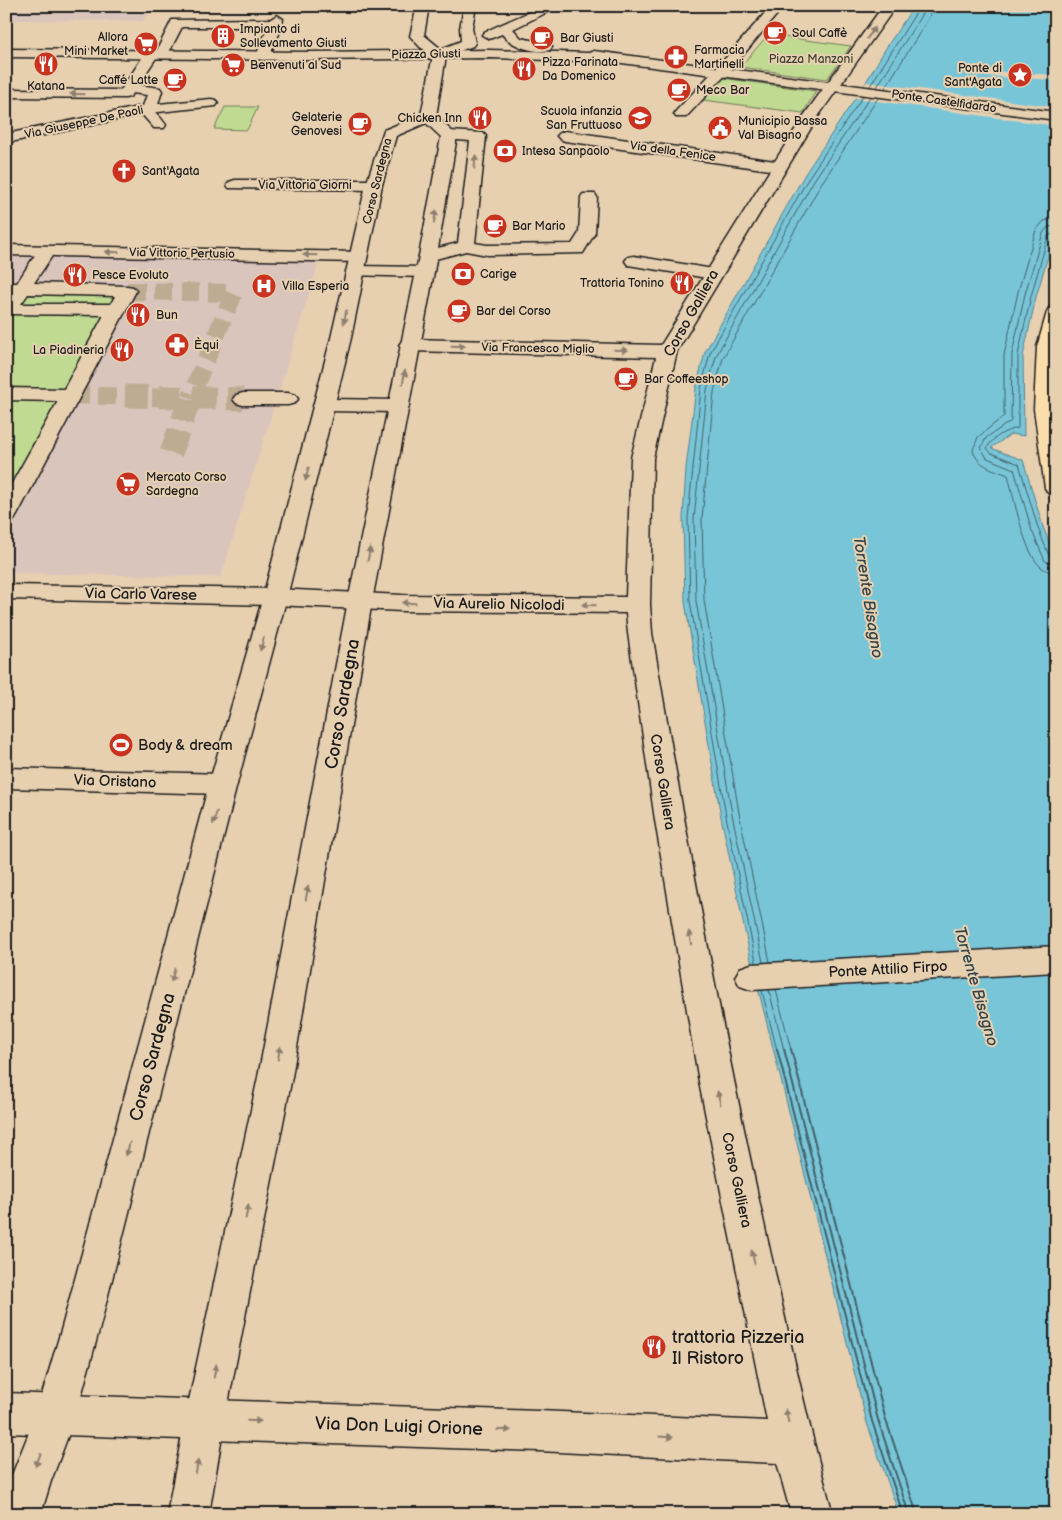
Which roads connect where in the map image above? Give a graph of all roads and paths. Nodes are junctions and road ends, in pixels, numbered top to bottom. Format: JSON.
{"nodes":[{"id":1,"x":423,"y":6,"type":"edge"},
{"id":2,"x":470,"y":6,"type":"edge"},
{"id":3,"x":554,"y":6,"type":"edge"},
{"id":4,"x":778,"y":6,"type":"edge"},
{"id":5,"x":890,"y":6,"type":"edge"},
{"id":6,"x":506,"y":28,"type":"junction"},
{"id":7,"x":417,"y":36,"type":"junction"},
{"id":8,"x":468,"y":43,"type":"junction"},
{"id":9,"x":6,"y":53,"type":"edge"},
{"id":10,"x":440,"y":54,"type":"junction"},
{"id":11,"x":490,"y":54,"type":"junction"},
{"id":12,"x":156,"y":55,"type":"junction"},
{"id":13,"x":377,"y":55,"type":"junction"},
{"id":14,"x":263,"y":56,"type":"junction"},
{"id":15,"x":613,"y":58,"type":"junction"},
{"id":16,"x":721,"y":71,"type":"junction"},
{"id":17,"x":831,"y":86,"type":"junction"},
{"id":18,"x":130,"y":88,"type":"junction"},
{"id":19,"x":6,"y":93,"type":"edge"},
{"id":20,"x":211,"y":103,"type":"dead end"},
{"id":21,"x":147,"y":110,"type":"junction"},
{"id":22,"x":681,"y":114,"type":"dead end"},
{"id":23,"x":1056,"y":116,"type":"edge"},
{"id":24,"x":428,"y":117,"type":"junction"},
{"id":25,"x":159,"y":124,"type":"dead end"},
{"id":26,"x":449,"y":136,"type":"junction"},
{"id":27,"x":565,"y":136,"type":"dead end"},
{"id":28,"x":6,"y":138,"type":"edge"},
{"id":29,"x":781,"y":167,"type":"junction"},
{"id":30,"x":235,"y":185,"type":"dead end"},
{"id":31,"x":374,"y":185,"type":"junction"},
{"id":32,"x":589,"y":197,"type":"dead end"},
{"id":33,"x":466,"y":246,"type":"junction"},
{"id":34,"x":6,"y":250,"type":"edge"},
{"id":35,"x":43,"y":256,"type":"dead end"},
{"id":36,"x":634,"y":261,"type":"dead end"},
{"id":37,"x":357,"y":264,"type":"junction"},
{"id":38,"x":426,"y":264,"type":"junction"},
{"id":39,"x":713,"y":274,"type":"junction"},
{"id":40,"x":14,"y":288,"type":"edge"},
{"id":41,"x":117,"y":310,"type":"junction"},
{"id":42,"x":7,"y":311,"type":"edge"},
{"id":43,"x":1056,"y":312,"type":"edge"},
{"id":44,"x":409,"y":345,"type":"junction"},
{"id":45,"x":667,"y":351,"type":"junction"},
{"id":46,"x":6,"y":394,"type":"edge"},
{"id":47,"x":71,"y":395,"type":"junction"},
{"id":48,"x":243,"y":399,"type":"tunnel mouth"},
{"id":49,"x":288,"y":400,"type":"dead end"},
{"id":50,"x":325,"y":405,"type":"junction"},
{"id":51,"x":399,"y":406,"type":"junction"},
{"id":52,"x":1056,"y":488,"type":"edge"},
{"id":53,"x":6,"y":515,"type":"edge"},
{"id":54,"x":6,"y":592,"type":"edge"},
{"id":55,"x":275,"y":597,"type":"junction"},
{"id":56,"x":360,"y":601,"type":"junction"},
{"id":57,"x":638,"y":605,"type":"junction"},
{"id":58,"x":6,"y":778,"type":"edge"},
{"id":59,"x":224,"y":784,"type":"junction"},
{"id":60,"x":1056,"y":959,"type":"edge"},
{"id":61,"x":751,"y":976,"type":"dead end"},
{"id":62,"x":6,"y":1413,"type":"edge"},
{"id":63,"x":56,"y":1414,"type":"junction"},
{"id":64,"x":205,"y":1419,"type":"junction"},
{"id":65,"x":792,"y":1442,"type":"junction"},
{"id":66,"x":20,"y":1514,"type":"edge"},
{"id":67,"x":188,"y":1514,"type":"edge"},
{"id":68,"x":812,"y":1514,"type":"edge"}],
"edges":[{"from":1,"to":7,"type":"street"},
{"from":2,"to":8,"type":"street"},
{"from":3,"to":6,"type":"street"},
{"from":4,"to":16,"type":"street"},
{"from":17,"to":5,"type":"street","name":"Corso Galliera","one_way":true},
{"from":6,"to":8,"type":"street"},
{"from":6,"to":15,"type":"street","name":"Piazza Giusti"},
{"from":7,"to":10,"type":"street"},
{"from":7,"to":13,"type":"street","name":"Piazza Giusti"},
{"from":8,"to":10,"type":"street"},
{"from":8,"to":11,"type":"street","name":"Piazza Giusti"},
{"from":9,"to":12,"type":"street"},
{"from":10,"to":11,"type":"street","name":"Piazza Giusti"},
{"from":10,"to":13,"type":"street","name":"Piazza Giusti"},
{"from":10,"to":24,"type":"street"},
{"from":11,"to":15,"type":"street","name":"Piazza Giusti"},
{"from":12,"to":14,"type":"street"},
{"from":12,"to":14,"type":"street"},
{"from":12,"to":18,"type":"street","name":"Via Giuseppe De Paoli"},
{"from":13,"to":14,"type":"street"},
{"from":15,"to":16,"type":"street","name":"Piazza Giusti"},
{"from":16,"to":17,"type":"street"},
{"from":16,"to":22,"type":"street"},
{"from":17,"to":23,"type":"street","name":"Ponte Castelfidardo"},
{"from":17,"to":29,"type":"street","name":"Corso Galliera"},
{"from":18,"to":19,"type":"street","name":"Via Giuseppe De Paoli","one_way":true},
{"from":18,"to":21,"type":"street","name":"Via Giuseppe De Paoli"},
{"from":20,"to":21,"type":"street"},
{"from":21,"to":25,"type":"street"},
{"from":21,"to":28,"type":"street","name":"Via Giuseppe De Paoli"},
{"from":24,"to":26,"type":"street"},
{"from":24,"to":31,"type":"street","name":"Corso Sardegna"},
{"from":33,"to":26,"type":"street","one_way":true},
{"from":38,"to":26,"type":"street","name":"Corso Sardegna","one_way":true},
{"from":27,"to":29,"type":"street","name":"Via della Fenice"},
{"from":29,"to":39,"type":"street","name":"Corso Galliera"},
{"from":30,"to":31,"type":"street","name":"Via Vittoria Giorni"},
{"from":31,"to":37,"type":"street","name":"Corso Sardegna"},
{"from":32,"to":33,"type":"street"},
{"from":33,"to":38,"type":"street"},
{"from":37,"to":34,"type":"street","name":"Via Vittorio Pertusio","one_way":true},
{"from":35,"to":40,"type":"street"},
{"from":36,"to":39,"type":"street"},
{"from":37,"to":38,"type":"street"},
{"from":37,"to":50,"type":"street","name":"Corso Sardegna","one_way":true},
{"from":38,"to":44,"type":"street","name":"Corso Sardegna"},
{"from":39,"to":45,"type":"street","name":"Corso Galliera"},
{"from":40,"to":41,"type":"street"},
{"from":40,"to":42,"type":"street"},
{"from":41,"to":42,"type":"street"},
{"from":41,"to":47,"type":"street"},
{"from":43,"to":52,"type":"main road"},
{"from":44,"to":45,"type":"street","name":"Via Francesco Miglio","one_way":true},
{"from":51,"to":44,"type":"street","name":"Corso Sardegna","one_way":true},
{"from":45,"to":57,"type":"street","name":"Corso Galliera"},
{"from":46,"to":47,"type":"street"},
{"from":47,"to":53,"type":"street"},
{"from":48,"to":49,"type":"street"},
{"from":50,"to":51,"type":"street"},
{"from":50,"to":55,"type":"street","name":"Corso Sardegna","one_way":true},
{"from":56,"to":51,"type":"street","name":"Corso Sardegna","one_way":true},
{"from":54,"to":55,"type":"street","name":"Via Carlo Varese"},
{"from":55,"to":56,"type":"street"},
{"from":55,"to":59,"type":"street","name":"Corso Sardegna","one_way":true},
{"from":57,"to":56,"type":"street","name":"Via Aurelio Nicolodi","one_way":true},
{"from":64,"to":56,"type":"street","name":"Corso Sardegna","one_way":true},
{"from":65,"to":57,"type":"street","name":"Corso Galliera","one_way":true},
{"from":58,"to":59,"type":"street","name":"Via Oristano"},
{"from":59,"to":63,"type":"street","name":"Corso Sardegna","one_way":true},
{"from":60,"to":61,"type":"street","name":"Ponte Attilio Firpo"},
{"from":62,"to":63,"type":"street","name":"Via Don Luigi Orione"},
{"from":63,"to":64,"type":"street","name":"Via Don Luigi Orione"},
{"from":63,"to":66,"type":"street","name":"Corso Sardegna","one_way":true},
{"from":64,"to":65,"type":"street","name":"Via Don Luigi Orione","one_way":true},
{"from":67,"to":64,"type":"street","name":"Corso Sardegna","one_way":true},
{"from":65,"to":68,"type":"street","name":"Corso Galliera"}]}
